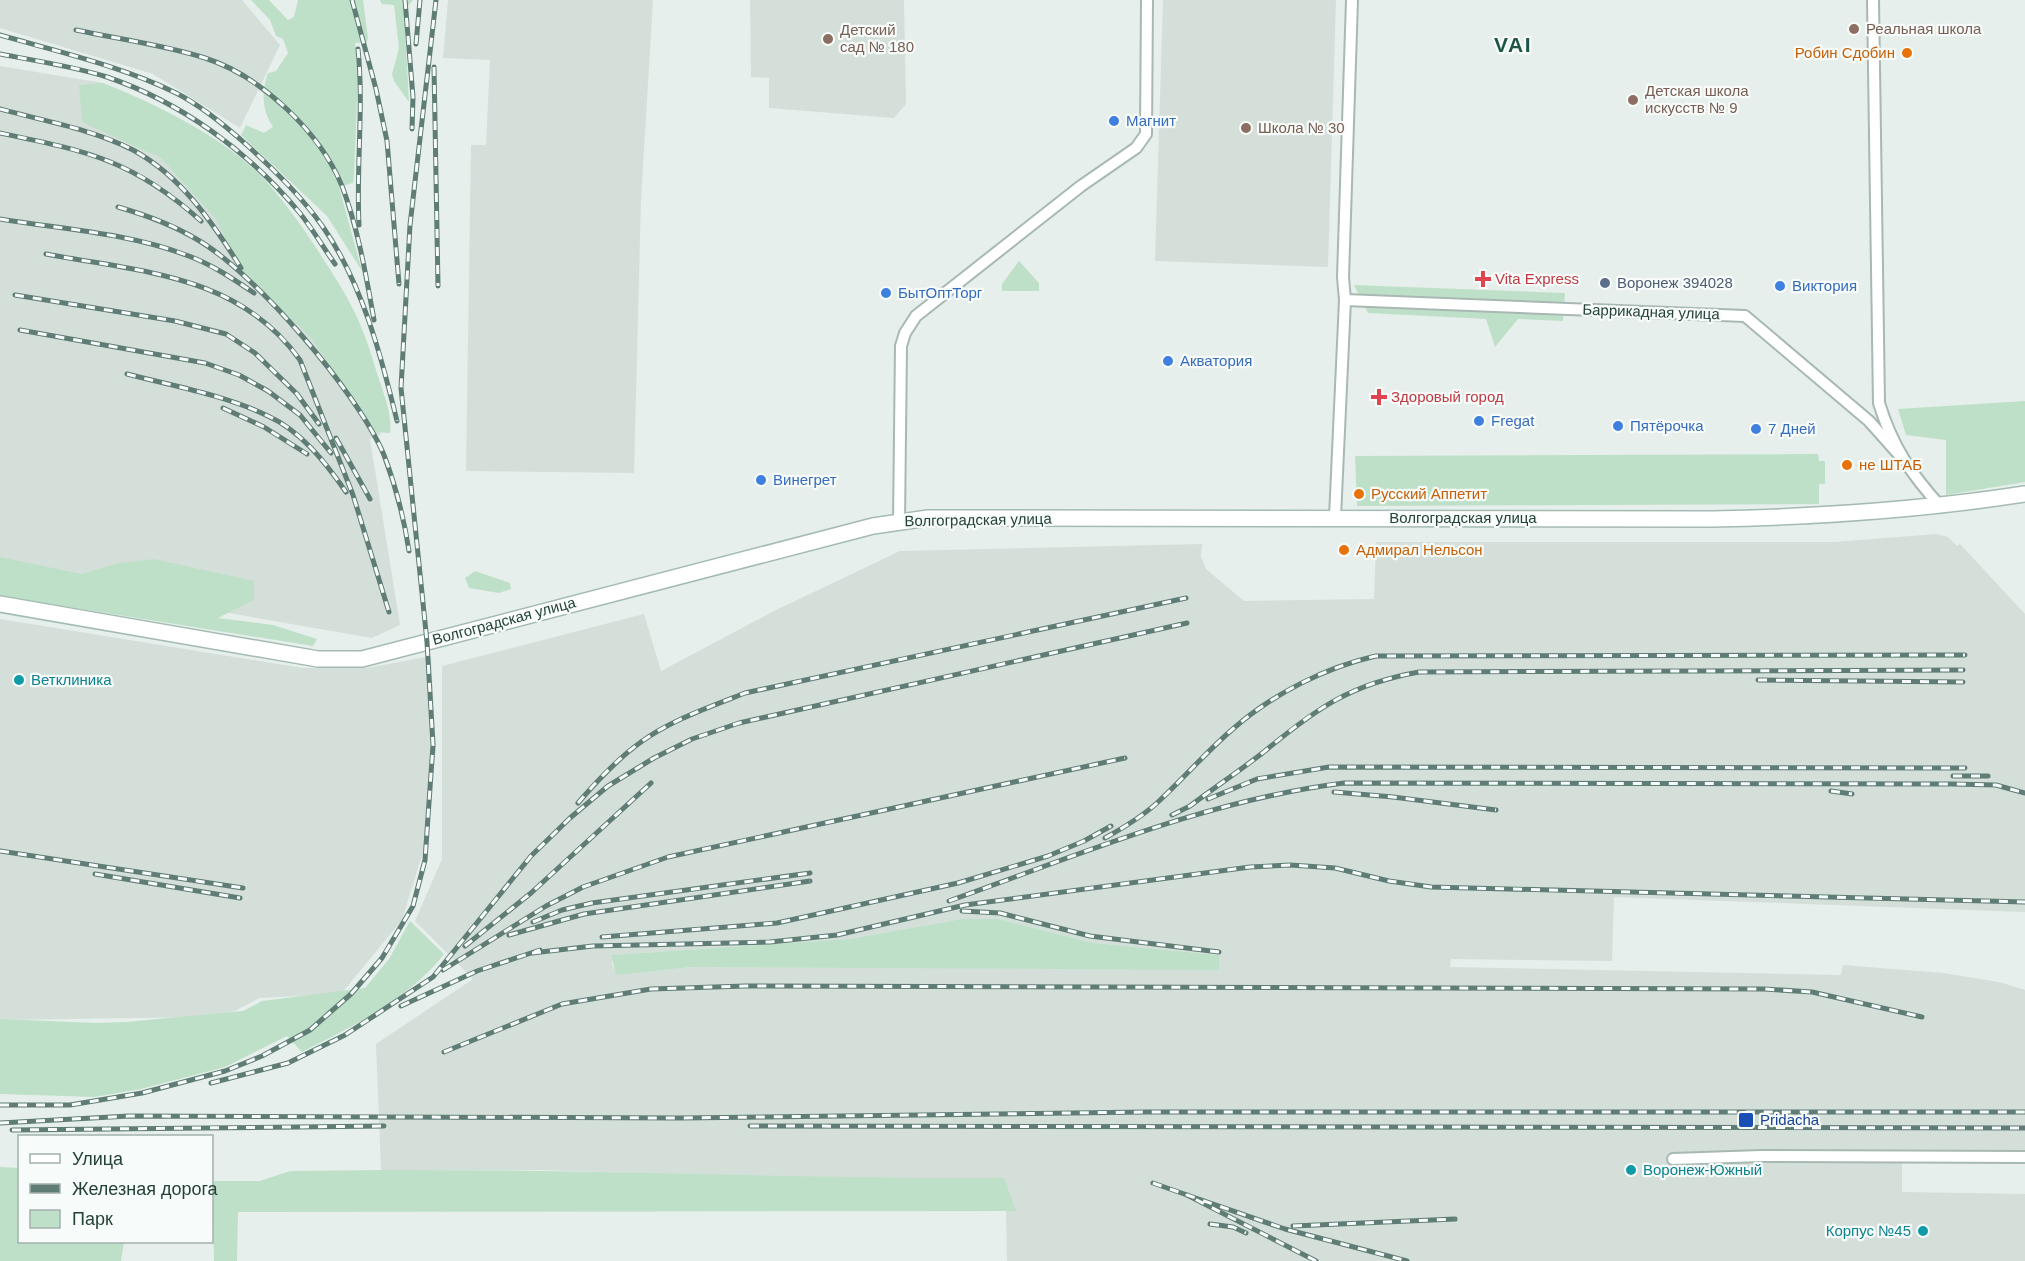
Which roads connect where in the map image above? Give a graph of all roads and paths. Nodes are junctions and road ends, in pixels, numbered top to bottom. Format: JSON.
{"nodes":[{"id":1,"x":1147,"y":0,"type":"edge"},
{"id":2,"x":1352,"y":0,"type":"edge"},
{"id":3,"x":1873,"y":0,"type":"edge"},
{"id":4,"x":1345,"y":300,"type":"junction"},
{"id":5,"x":1902,"y":458,"type":"junction"},
{"id":6,"x":2025,"y":494,"type":"edge"},
{"id":7,"x":1941,"y":507,"type":"junction"},
{"id":8,"x":1335,"y":517,"type":"junction"},
{"id":9,"x":899,"y":521,"type":"junction"},
{"id":10,"x":0,"y":604,"type":"edge"},
{"id":11,"x":2025,"y":1157,"type":"edge"},
{"id":12,"x":1673,"y":1159,"type":"dead end"}],
"edges":[{"from":1,"to":9,"type":"street"},
{"from":2,"to":4,"type":"street"},
{"from":3,"to":5,"type":"street","name":"Баррикадная улица"},
{"from":4,"to":5,"type":"street","name":"Баррикадная улица"},
{"from":4,"to":8,"type":"street"},
{"from":5,"to":7,"type":"street","name":"Баррикадная улица"},
{"from":6,"to":7,"type":"main road","name":"Волгоградская улица"},
{"from":7,"to":8,"type":"main road","name":"Волгоградская улица"},
{"from":8,"to":9,"type":"main road","name":"Волгоградская улица"},
{"from":9,"to":10,"type":"main road","name":"Волгоградская улица"},
{"from":11,"to":12,"type":"street"}]}
